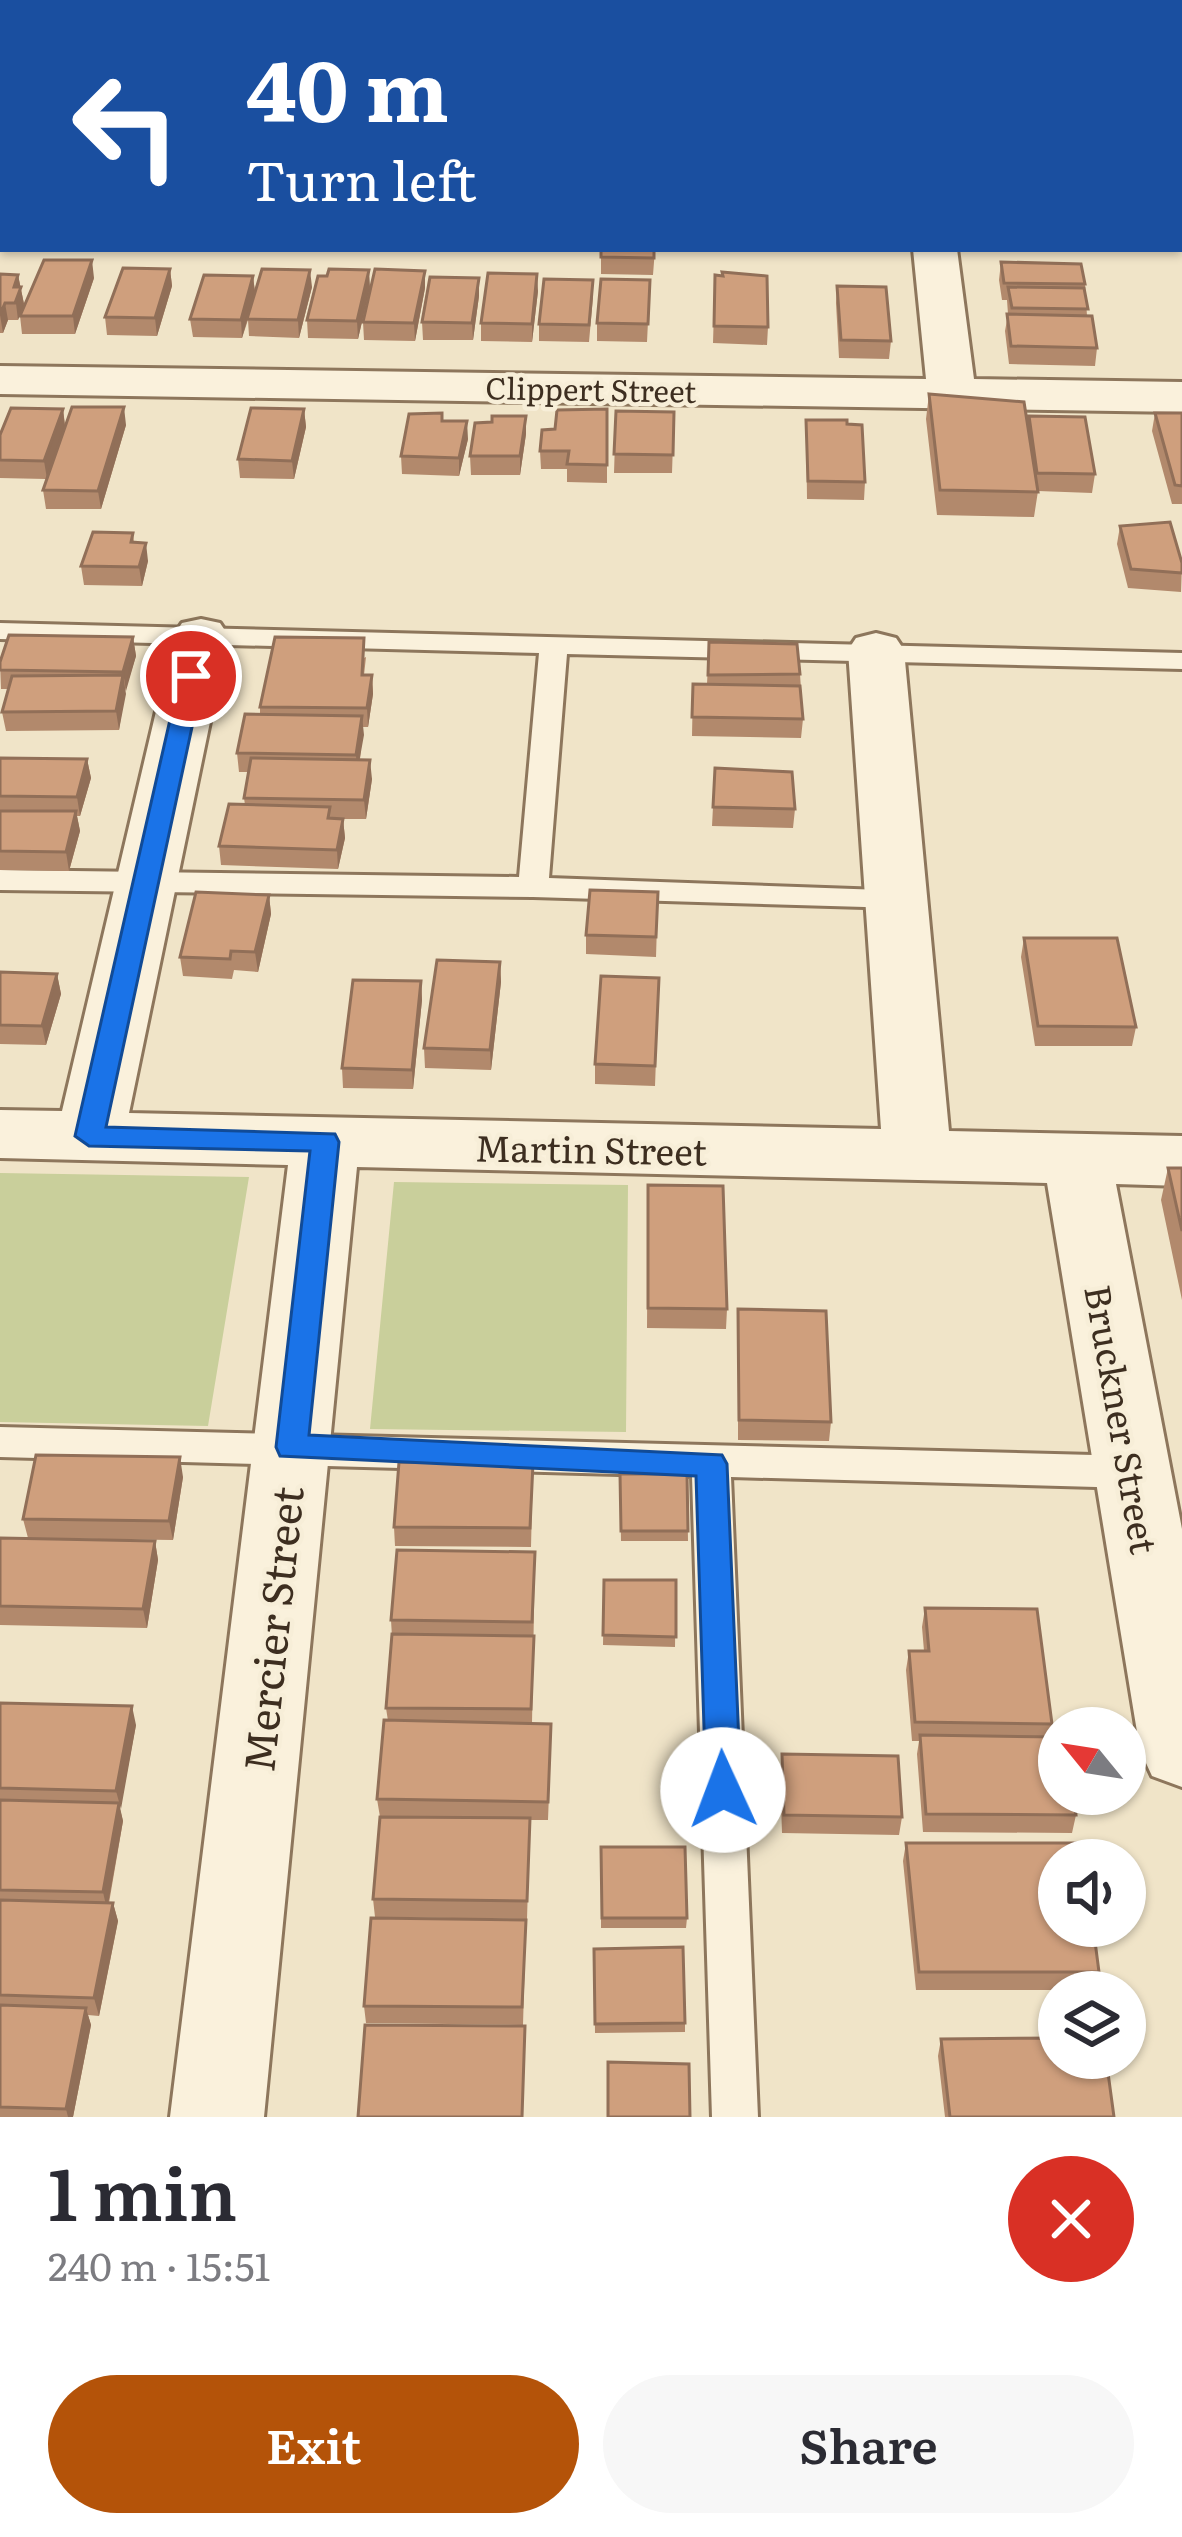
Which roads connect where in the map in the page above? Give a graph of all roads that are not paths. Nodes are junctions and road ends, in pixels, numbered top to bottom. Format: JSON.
{"nodes":[{"id":1,"x":934,"y":252,"type":"edge"},
{"id":2,"x":0,"y":380,"type":"edge"},
{"id":3,"x":952,"y":393,"type":"junction"},
{"id":4,"x":1182,"y":397,"type":"edge"},
{"id":5,"x":0,"y":631,"type":"edge"},
{"id":6,"x":201,"y":635,"type":"junction"},
{"id":7,"x":554,"y":644,"type":"junction"},
{"id":8,"x":876,"y":650,"type":"junction"},
{"id":9,"x":1182,"y":661,"type":"edge"},
{"id":10,"x":0,"y":880,"type":"edge"},
{"id":11,"x":143,"y":881,"type":"junction"},
{"id":12,"x":532,"y":887,"type":"junction"},
{"id":13,"x":899,"y":898,"type":"junction"},
{"id":14,"x":0,"y":1134,"type":"edge"},
{"id":15,"x":89,"y":1136,"type":"junction"},
{"id":16,"x":325,"y":1142,"type":"junction"},
{"id":17,"x":916,"y":1155,"type":"junction"},
{"id":18,"x":1077,"y":1159,"type":"junction"},
{"id":19,"x":1182,"y":1161,"type":"edge"},
{"id":20,"x":0,"y":1442,"type":"edge"},
{"id":21,"x":292,"y":1447,"type":"junction"},
{"id":22,"x":711,"y":1464,"type":"junction"},
{"id":23,"x":1132,"y":1472,"type":"junction"},
{"id":24,"x":1182,"y":1750,"type":"edge"},
{"id":25,"x":217,"y":2117,"type":"edge"},
{"id":26,"x":735,"y":2117,"type":"edge"}],
"edges":[{"from":1,"to":3,"type":"street"},
{"from":2,"to":3,"type":"street","name":"Clippert Street"},
{"from":3,"to":4,"type":"street","name":"Clippert Street"},
{"from":5,"to":6,"type":"lane"},
{"from":6,"to":7,"type":"lane"},
{"from":6,"to":11,"type":"street"},
{"from":7,"to":8,"type":"lane"},
{"from":7,"to":12,"type":"lane"},
{"from":8,"to":9,"type":"lane"},
{"from":8,"to":13,"type":"street"},
{"from":10,"to":11,"type":"lane"},
{"from":11,"to":12,"type":"lane"},
{"from":11,"to":15,"type":"street"},
{"from":12,"to":13,"type":"lane"},
{"from":13,"to":17,"type":"street"},
{"from":14,"to":15,"type":"street","name":"Martin Street"},
{"from":15,"to":16,"type":"street","name":"Martin Street"},
{"from":16,"to":17,"type":"street","name":"Martin Street"},
{"from":16,"to":21,"type":"street","name":"Mercier Street"},
{"from":17,"to":18,"type":"street","name":"Martin Street"},
{"from":18,"to":19,"type":"street","name":"Martin Street"},
{"from":18,"to":23,"type":"street","name":"Bruckner Street"},
{"from":20,"to":21,"type":"lane"},
{"from":21,"to":22,"type":"lane"},
{"from":21,"to":25,"type":"street","name":"Mercier Street"},
{"from":22,"to":23,"type":"lane"},
{"from":22,"to":26,"type":"lane"},
{"from":23,"to":24,"type":"street","name":"Bruckner Street"}]}
